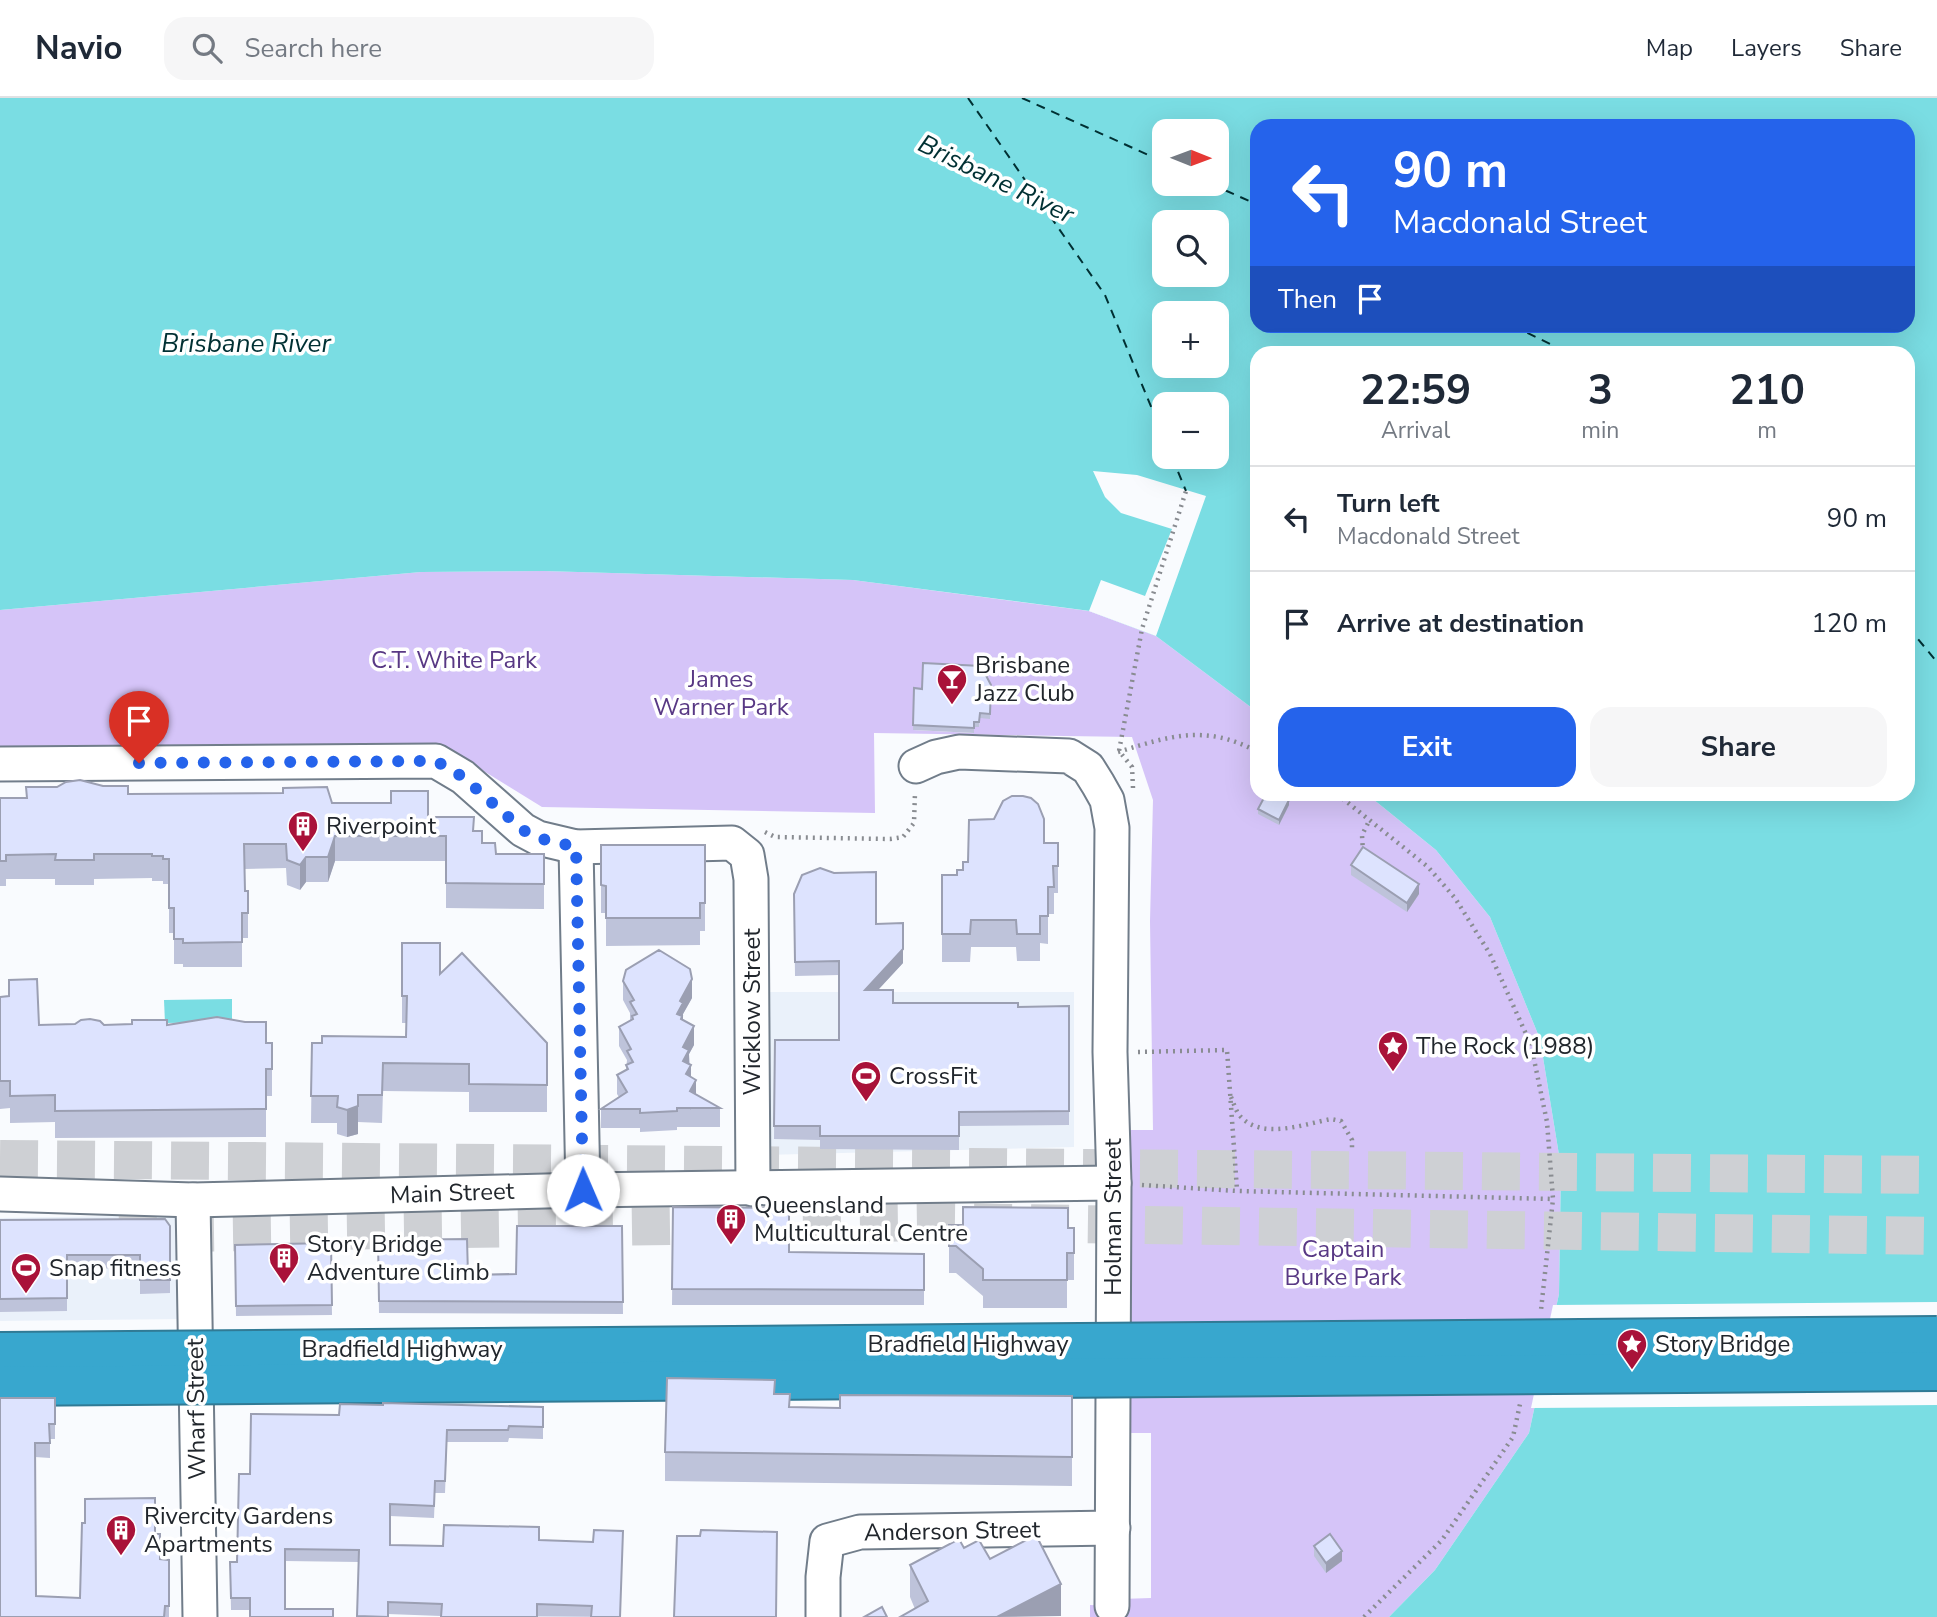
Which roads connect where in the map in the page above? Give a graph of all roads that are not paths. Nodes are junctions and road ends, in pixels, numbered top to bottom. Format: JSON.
{"nodes":[{"id":1,"x":0,"y":764,"type":"edge"},
{"id":2,"x":916,"y":766,"type":"road end"},
{"id":3,"x":576,"y":847,"type":"junction"},
{"id":4,"x":1114,"y":1183,"type":"junction"},
{"id":5,"x":753,"y":1189,"type":"junction"},
{"id":6,"x":583,"y":1190,"type":"junction"},
{"id":7,"x":0,"y":1194,"type":"edge"},
{"id":8,"x":193,"y":1200,"type":"junction"},
{"id":9,"x":1937,"y":1336,"type":"edge"},
{"id":10,"x":0,"y":1352,"type":"edge"},
{"id":11,"x":1937,"y":1371,"type":"edge"},
{"id":12,"x":0,"y":1386,"type":"edge"},
{"id":13,"x":1112,"y":1528,"type":"junction"},
{"id":14,"x":1112,"y":1606,"type":"dead end"},
{"id":15,"x":200,"y":1617,"type":"edge"},
{"id":16,"x":823,"y":1617,"type":"edge"}],
"edges":[{"from":1,"to":3,"type":"street"},
{"from":2,"to":4,"type":"street","name":"Holman Street"},
{"from":3,"to":5,"type":"street","name":"Wicklow Street"},
{"from":3,"to":6,"type":"street"},
{"from":4,"to":5,"type":"street","name":"Main Street"},
{"from":4,"to":13,"type":"street","name":"Holman Street"},
{"from":5,"to":6,"type":"street","name":"Main Street"},
{"from":6,"to":8,"type":"street","name":"Main Street"},
{"from":7,"to":8,"type":"street","name":"Main Street"},
{"from":8,"to":15,"type":"street","name":"Wharf Street"},
{"from":9,"to":10,"type":"highway","name":"Bradfield Highway","bridge":true},
{"from":11,"to":12,"type":"highway","name":"Bradfield Highway","bridge":true},
{"from":13,"to":14,"type":"street","name":"Holman Street"},
{"from":13,"to":16,"type":"street","name":"Anderson Street"}]}
